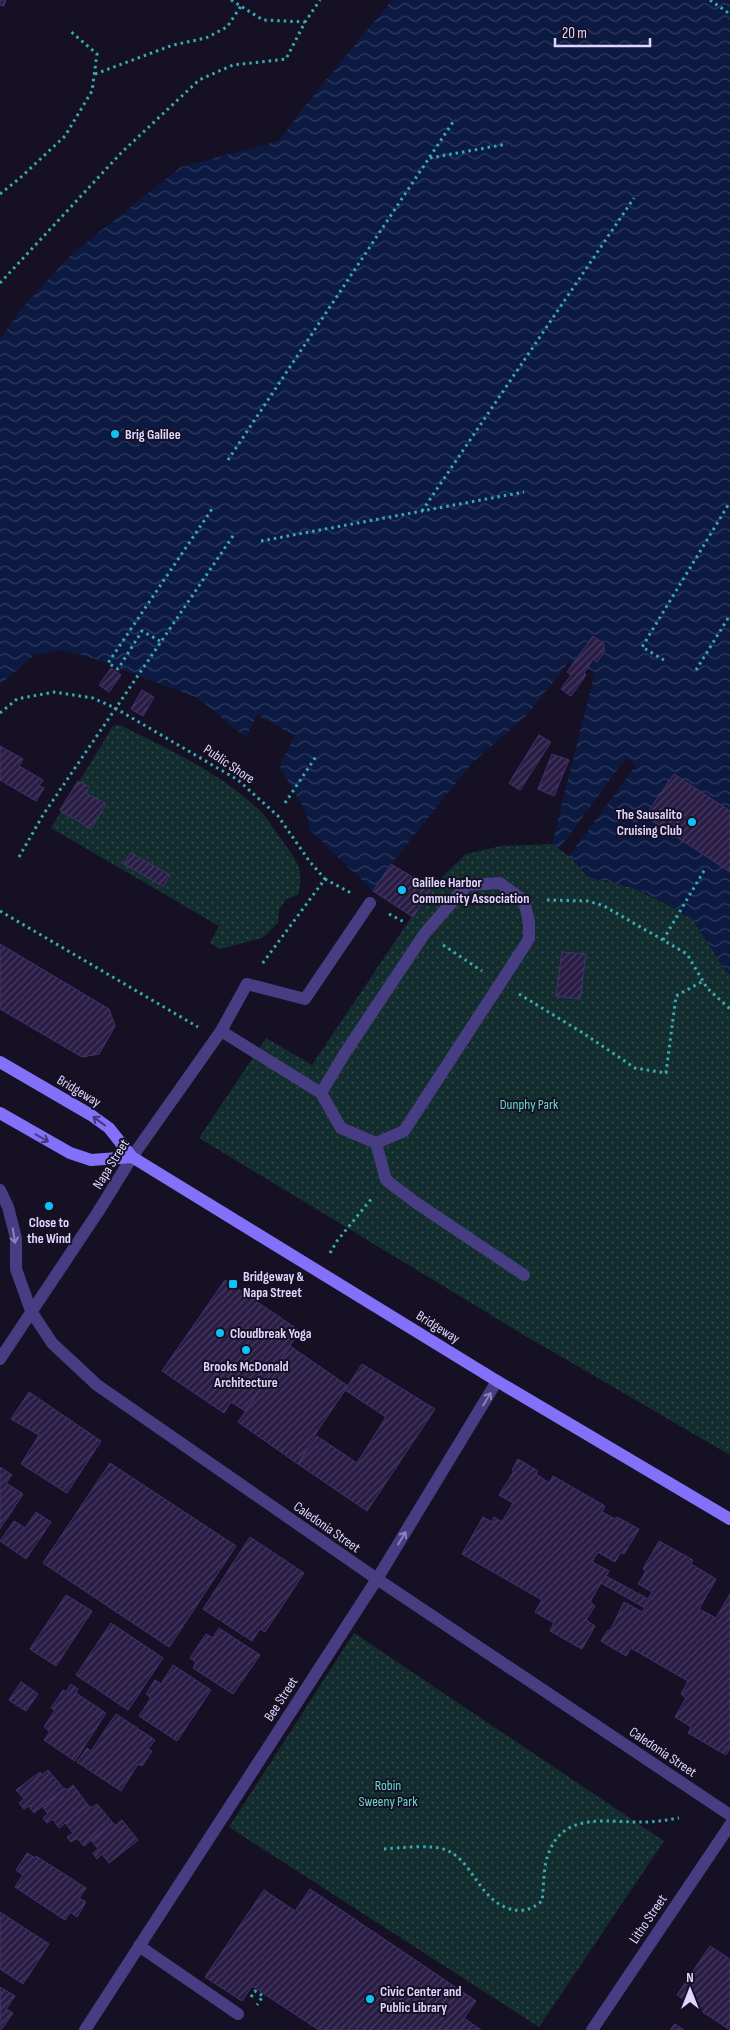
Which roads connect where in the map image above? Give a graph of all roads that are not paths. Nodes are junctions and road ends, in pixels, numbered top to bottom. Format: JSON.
{"nodes":[{"id":1,"x":370,"y":904,"type":"dead end"},
{"id":2,"x":219,"y":1034,"type":"junction"},
{"id":3,"x":0,"y":1062,"type":"edge"},
{"id":4,"x":321,"y":1093,"type":"junction"},
{"id":5,"x":0,"y":1113,"type":"edge"},
{"id":6,"x":376,"y":1143,"type":"junction"},
{"id":7,"x":132,"y":1157,"type":"junction"},
{"id":8,"x":0,"y":1190,"type":"edge"},
{"id":9,"x":524,"y":1275,"type":"dead end"},
{"id":10,"x":32,"y":1311,"type":"junction"},
{"id":11,"x":0,"y":1359,"type":"edge"},
{"id":12,"x":497,"y":1381,"type":"junction"},
{"id":13,"x":730,"y":1519,"type":"edge"},
{"id":14,"x":377,"y":1579,"type":"junction"},
{"id":15,"x":730,"y":1815,"type":"edge"},
{"id":16,"x":730,"y":1825,"type":"edge"},
{"id":17,"x":139,"y":1946,"type":"junction"},
{"id":18,"x":238,"y":2014,"type":"dead end"},
{"id":19,"x":84,"y":2030,"type":"edge"},
{"id":20,"x":592,"y":2030,"type":"edge"}],
"edges":[{"from":1,"to":2,"type":"street","name":"Napa Street"},
{"from":2,"to":4,"type":"street"},
{"from":2,"to":7,"type":"street","name":"Napa Street"},
{"from":7,"to":3,"type":"main road","name":"Bridgeway","one_way":true},
{"from":4,"to":6,"type":"street"},
{"from":4,"to":6,"type":"street"},
{"from":5,"to":7,"type":"main road","one_way":true},
{"from":6,"to":9,"type":"street"},
{"from":7,"to":10,"type":"street","name":"Napa Street"},
{"from":7,"to":12,"type":"main road","name":"Bridgeway"},
{"from":8,"to":10,"type":"street","name":"Caledonia Street","one_way":true},
{"from":10,"to":11,"type":"street","name":"Napa Street"},
{"from":10,"to":14,"type":"street","name":"Caledonia Street"},
{"from":12,"to":13,"type":"main road","name":"Bridgeway"},
{"from":14,"to":12,"type":"street","name":"Bee Street","one_way":true},
{"from":14,"to":15,"type":"street","name":"Caledonia Street"},
{"from":14,"to":17,"type":"street","name":"Bee Street"},
{"from":16,"to":20,"type":"street","name":"Litho Street"},
{"from":17,"to":18,"type":"street"},
{"from":17,"to":19,"type":"street","name":"Bee Street"}]}
